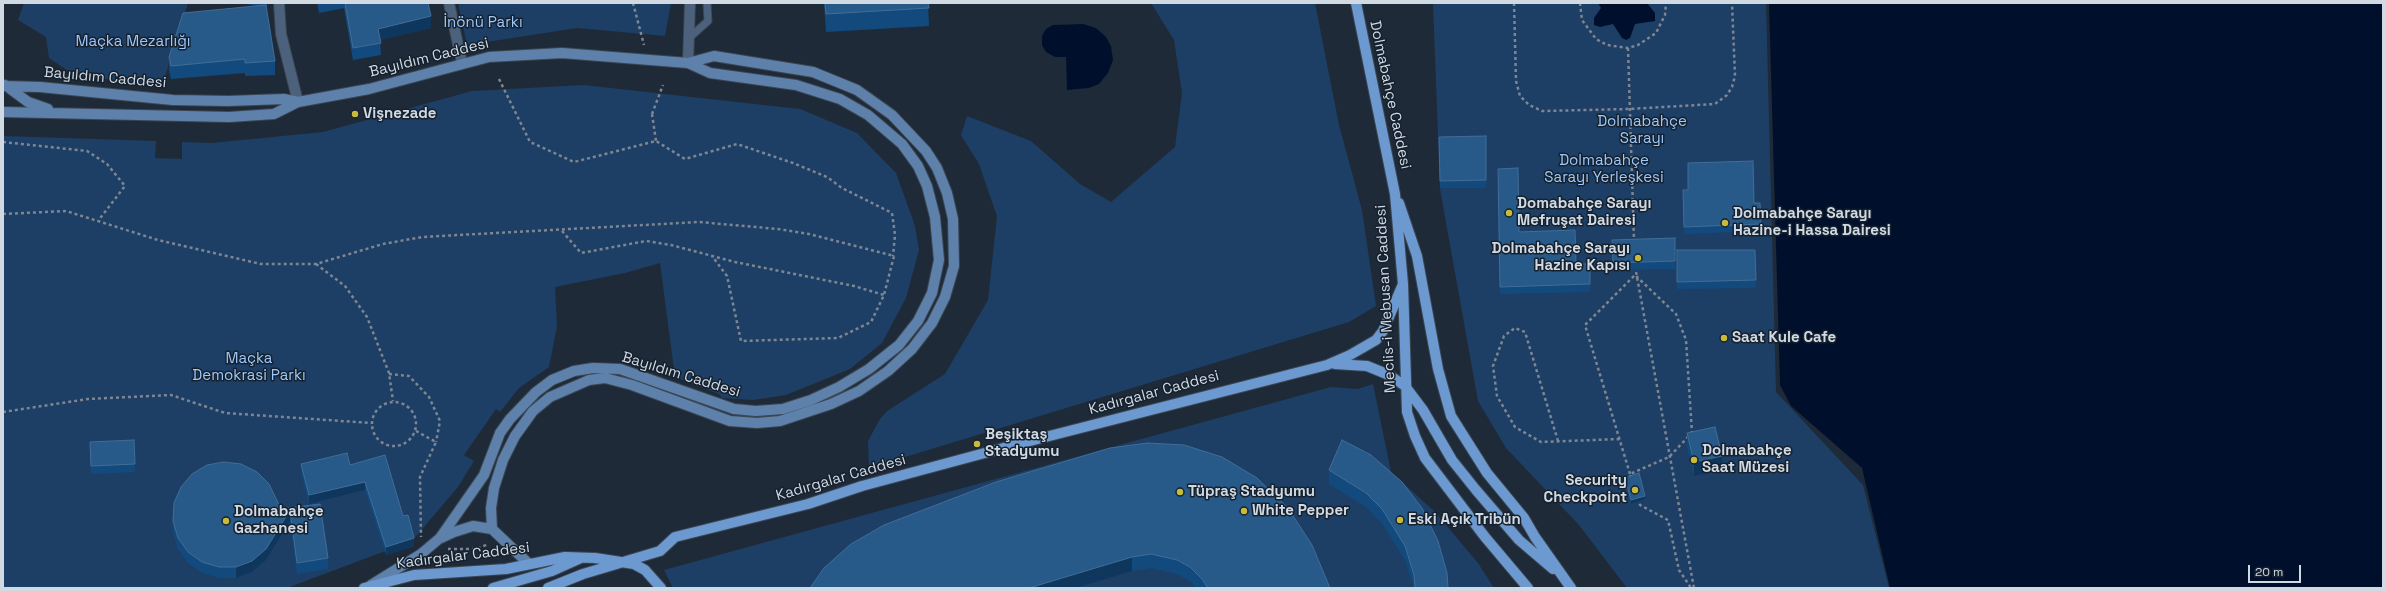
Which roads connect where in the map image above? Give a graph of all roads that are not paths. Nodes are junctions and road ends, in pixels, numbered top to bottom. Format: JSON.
{"nodes":[{"id":1,"x":279,"y":3,"type":"edge"},
{"id":2,"x":449,"y":3,"type":"edge"},
{"id":3,"x":690,"y":3,"type":"edge"},
{"id":4,"x":707,"y":3,"type":"edge"},
{"id":5,"x":1356,"y":3,"type":"edge"},
{"id":6,"x":690,"y":38,"type":"junction"},
{"id":7,"x":462,"y":63,"type":"junction"},
{"id":8,"x":688,"y":63,"type":"junction"},
{"id":9,"x":4,"y":85,"type":"edge"},
{"id":10,"x":298,"y":102,"type":"junction"},
{"id":11,"x":3,"y":112,"type":"edge"},
{"id":12,"x":70,"y":113,"type":"junction"},
{"id":13,"x":1395,"y":194,"type":"junction"},
{"id":14,"x":1403,"y":284,"type":"junction"},
{"id":15,"x":1327,"y":365,"type":"junction"},
{"id":16,"x":1405,"y":386,"type":"junction"},
{"id":17,"x":492,"y":529,"type":"junction"},
{"id":18,"x":440,"y":538,"type":"junction"},
{"id":19,"x":583,"y":558,"type":"junction"},
{"id":20,"x":622,"y":562,"type":"junction"},
{"id":21,"x":529,"y":564,"type":"junction"},
{"id":22,"x":1562,"y":577,"type":"junction"},
{"id":23,"x":368,"y":586,"type":"edge"},
{"id":24,"x":493,"y":588,"type":"edge"},
{"id":25,"x":548,"y":588,"type":"edge"},
{"id":26,"x":660,"y":588,"type":"edge"},
{"id":27,"x":1528,"y":588,"type":"edge"},
{"id":28,"x":1571,"y":588,"type":"edge"}],
"edges":[{"from":1,"to":10,"type":"street"},
{"from":2,"to":7,"type":"street"},
{"from":3,"to":6,"type":"street"},
{"from":4,"to":6,"type":"lane"},
{"from":5,"to":13,"type":"main road","name":"Dolmabahçe Caddesi"},
{"from":6,"to":8,"type":"street"},
{"from":7,"to":8,"type":"main road","name":"Bayıldım Caddesi"},
{"from":7,"to":10,"type":"main road","name":"Bayıldım Caddesi"},
{"from":8,"to":17,"type":"main road","name":"Bayıldım Caddesi"},
{"from":8,"to":18,"type":"main road","name":"Bayıldım Caddesi"},
{"from":9,"to":10,"type":"main road","name":"Bayıldım Caddesi"},
{"from":9,"to":12,"type":"main road"},
{"from":10,"to":12,"type":"main road","name":"Bayıldım Caddesi"},
{"from":11,"to":12,"type":"main road"},
{"from":13,"to":14,"type":"main road","name":"Meclis-i Mebusan Caddesi"},
{"from":13,"to":22,"type":"main road","name":"Meclis-i Mebusan Caddesi"},
{"from":14,"to":15,"type":"main road","name":"Kadırgalar Caddesi"},
{"from":14,"to":16,"type":"main road","name":"Meclis-i Mebusan Caddesi"},
{"from":15,"to":16,"type":"main road","name":"Kadırgalar Caddesi"},
{"from":15,"to":20,"type":"main road","name":"Kadırgalar Caddesi"},
{"from":16,"to":22,"type":"main road","name":"Kadırgalar Caddesi"},
{"from":16,"to":27,"type":"main road","name":"Meclis-i Mebusan Caddesi"},
{"from":17,"to":18,"type":"main road"},
{"from":17,"to":21,"type":"main road"},
{"from":18,"to":23,"type":"main road","name":"Bayıldım Caddesi"},
{"from":19,"to":20,"type":"main road","name":"Kadırgalar Caddesi"},
{"from":19,"to":21,"type":"main road","name":"Kadırgalar Caddesi"},
{"from":19,"to":24,"type":"main road"},
{"from":20,"to":25,"type":"main road"},
{"from":20,"to":26,"type":"main road"},
{"from":21,"to":23,"type":"main road","name":"Kadırgalar Caddesi"},
{"from":22,"to":28,"type":"main road","name":"Meclis-i Mebusan Caddesi"}]}
